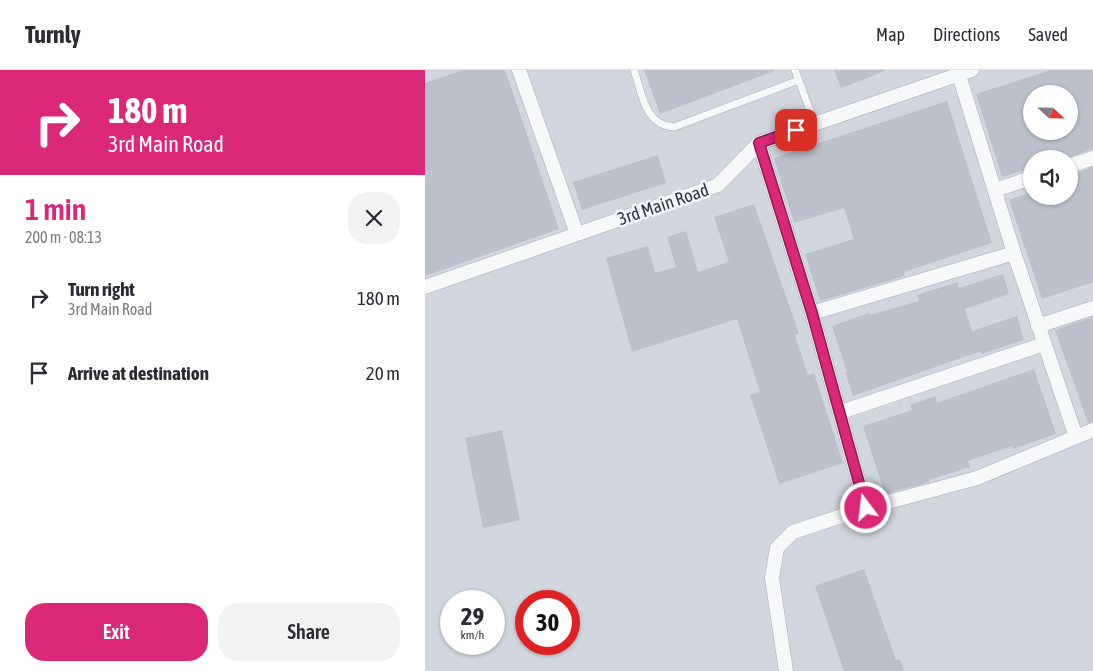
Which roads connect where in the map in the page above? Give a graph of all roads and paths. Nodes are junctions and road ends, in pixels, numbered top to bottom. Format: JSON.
{"nodes":[{"id":1,"x":519,"y":70,"type":"edge"},
{"id":2,"x":634,"y":70,"type":"edge"},
{"id":3,"x":795,"y":70,"type":"edge"},
{"id":4,"x":972,"y":70,"type":"edge"},
{"id":5,"x":959,"y":75,"type":"junction"},
{"id":6,"x":799,"y":80,"type":"junction"},
{"id":7,"x":815,"y":124,"type":"junction"},
{"id":8,"x":759,"y":143,"type":"junction"},
{"id":9,"x":1093,"y":158,"type":"edge"},
{"id":10,"x":1078,"y":163,"type":"edge"},
{"id":11,"x":1023,"y":181,"type":"edge"},
{"id":12,"x":995,"y":190,"type":"junction"},
{"id":13,"x":577,"y":234,"type":"junction"},
{"id":14,"x":1014,"y":253,"type":"junction"},
{"id":15,"x":425,"y":287,"type":"edge"},
{"id":16,"x":1093,"y":308,"type":"edge"},
{"id":17,"x":812,"y":313,"type":"junction"},
{"id":18,"x":1038,"y":326,"type":"junction"},
{"id":19,"x":1044,"y":344,"type":"junction"},
{"id":20,"x":841,"y":412,"type":"junction"},
{"id":21,"x":1093,"y":430,"type":"edge"},
{"id":22,"x":1076,"y":436,"type":"junction"},
{"id":23,"x":866,"y":508,"type":"junction"},
{"id":24,"x":786,"y":671,"type":"edge"}],
"edges":[{"from":1,"to":13,"type":"street"},
{"from":2,"to":6,"type":"lane"},
{"from":3,"to":6,"type":"lane"},
{"from":4,"to":5,"type":"street","name":"3rd Main Road"},
{"from":5,"to":7,"type":"street","name":"3rd Main Road"},
{"from":5,"to":12,"type":"street"},
{"from":6,"to":7,"type":"lane"},
{"from":7,"to":8,"type":"street","name":"3rd Main Road"},
{"from":8,"to":13,"type":"street","name":"3rd Main Road"},
{"from":8,"to":17,"type":"street"},
{"from":9,"to":10,"type":"street"},
{"from":11,"to":12,"type":"street"},
{"from":12,"to":14,"type":"street"},
{"from":13,"to":15,"type":"street","name":"3rd Main Road"},
{"from":14,"to":17,"type":"street"},
{"from":14,"to":18,"type":"street"},
{"from":16,"to":18,"type":"street"},
{"from":17,"to":20,"type":"street"},
{"from":18,"to":19,"type":"street"},
{"from":19,"to":20,"type":"street"},
{"from":19,"to":22,"type":"street"},
{"from":20,"to":23,"type":"street"},
{"from":21,"to":22,"type":"street"},
{"from":22,"to":23,"type":"street"},
{"from":23,"to":24,"type":"street"}]}
